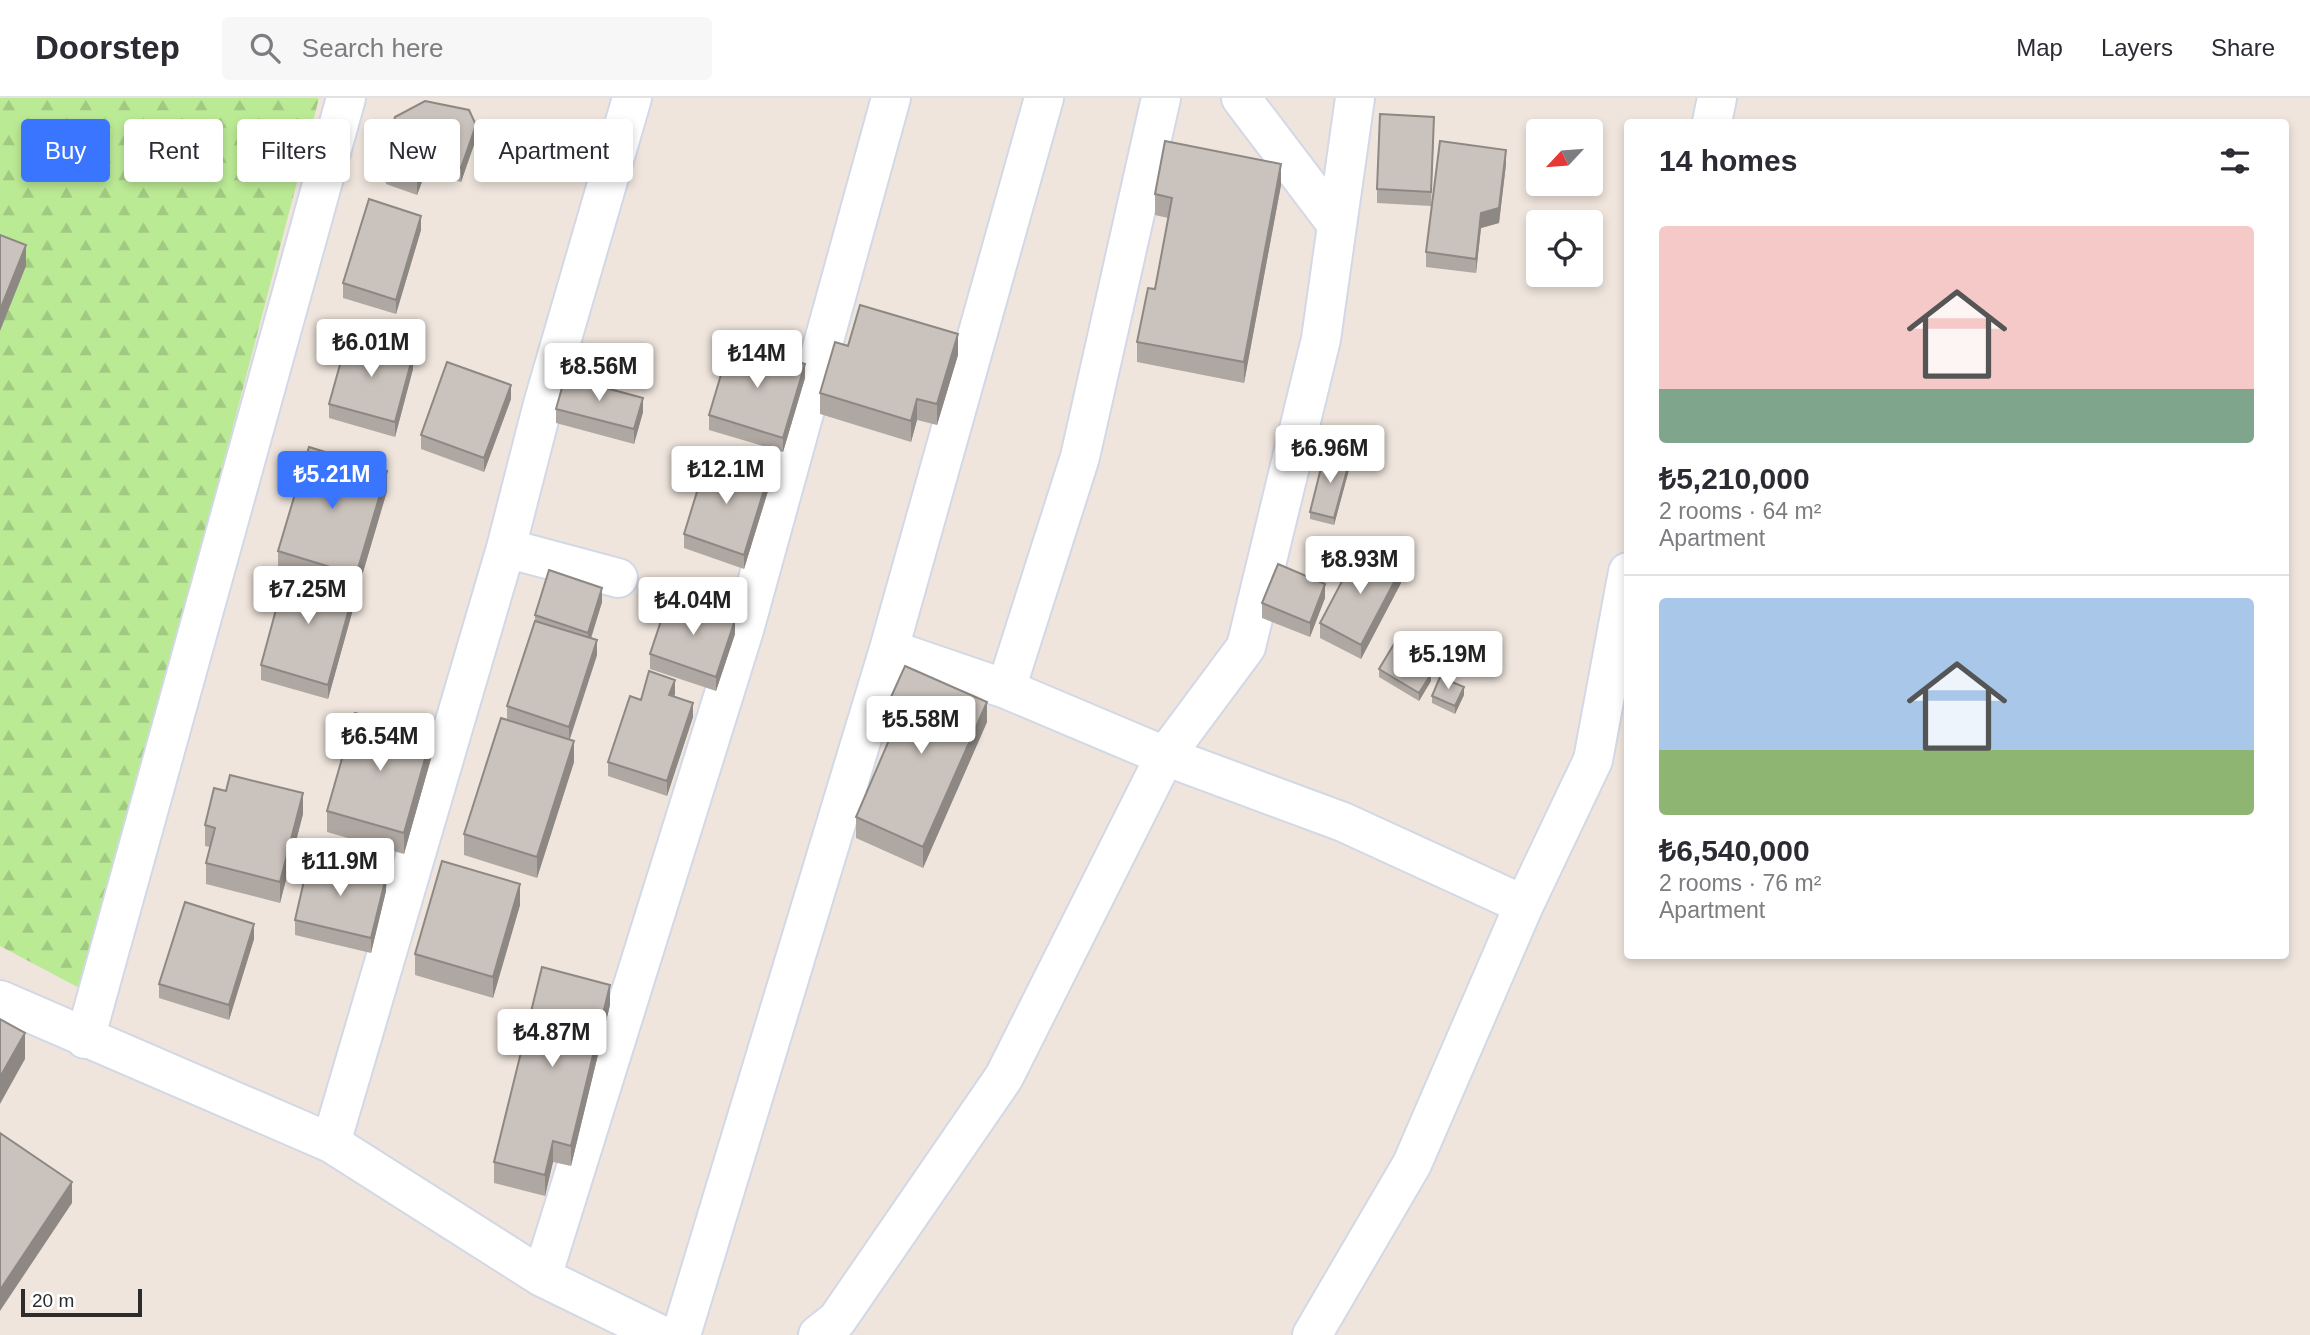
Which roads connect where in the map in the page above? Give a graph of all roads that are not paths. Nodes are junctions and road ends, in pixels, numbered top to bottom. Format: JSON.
{"nodes":[{"id":1,"x":346,"y":98,"type":"edge"},
{"id":2,"x":632,"y":98,"type":"edge"},
{"id":3,"x":891,"y":98,"type":"edge"},
{"id":4,"x":1044,"y":98,"type":"edge"},
{"id":5,"x":1161,"y":98,"type":"edge"},
{"id":6,"x":1241,"y":98,"type":"edge"},
{"id":7,"x":1355,"y":98,"type":"edge"},
{"id":8,"x":1717,"y":98,"type":"edge"},
{"id":9,"x":1713,"y":119,"type":"edge"},
{"id":10,"x":1335,"y":222,"type":"junction"},
{"id":11,"x":506,"y":548,"type":"junction"},
{"id":12,"x":618,"y":578,"type":"dead end"},
{"id":13,"x":1624,"y":593,"type":"edge"},
{"id":14,"x":889,"y":649,"type":"junction"},
{"id":15,"x":1006,"y":689,"type":"junction"},
{"id":16,"x":1165,"y":756,"type":"junction"},
{"id":17,"x":1524,"y":905,"type":"junction"},
{"id":18,"x":0,"y":1000,"type":"edge"},
{"id":19,"x":85,"y":1039,"type":"junction"},
{"id":20,"x":331,"y":1143,"type":"junction"},
{"id":21,"x":542,"y":1277,"type":"junction"},
{"id":22,"x":661,"y":1335,"type":"edge"},
{"id":23,"x":681,"y":1335,"type":"edge"},
{"id":24,"x":818,"y":1335,"type":"edge"},
{"id":25,"x":1312,"y":1335,"type":"edge"}],
"edges":[{"from":1,"to":19,"type":"street"},
{"from":2,"to":11,"type":"street"},
{"from":3,"to":21,"type":"street"},
{"from":4,"to":14,"type":"street"},
{"from":5,"to":15,"type":"street"},
{"from":6,"to":10,"type":"street"},
{"from":7,"to":10,"type":"street"},
{"from":8,"to":9,"type":"street"},
{"from":10,"to":16,"type":"street"},
{"from":11,"to":12,"type":"street"},
{"from":11,"to":20,"type":"street"},
{"from":13,"to":17,"type":"street"},
{"from":14,"to":15,"type":"street"},
{"from":14,"to":23,"type":"street"},
{"from":15,"to":16,"type":"street"},
{"from":16,"to":17,"type":"street"},
{"from":16,"to":24,"type":"street"},
{"from":17,"to":25,"type":"street"},
{"from":18,"to":19,"type":"street"},
{"from":19,"to":20,"type":"street"},
{"from":20,"to":21,"type":"street"},
{"from":21,"to":22,"type":"street"}]}
